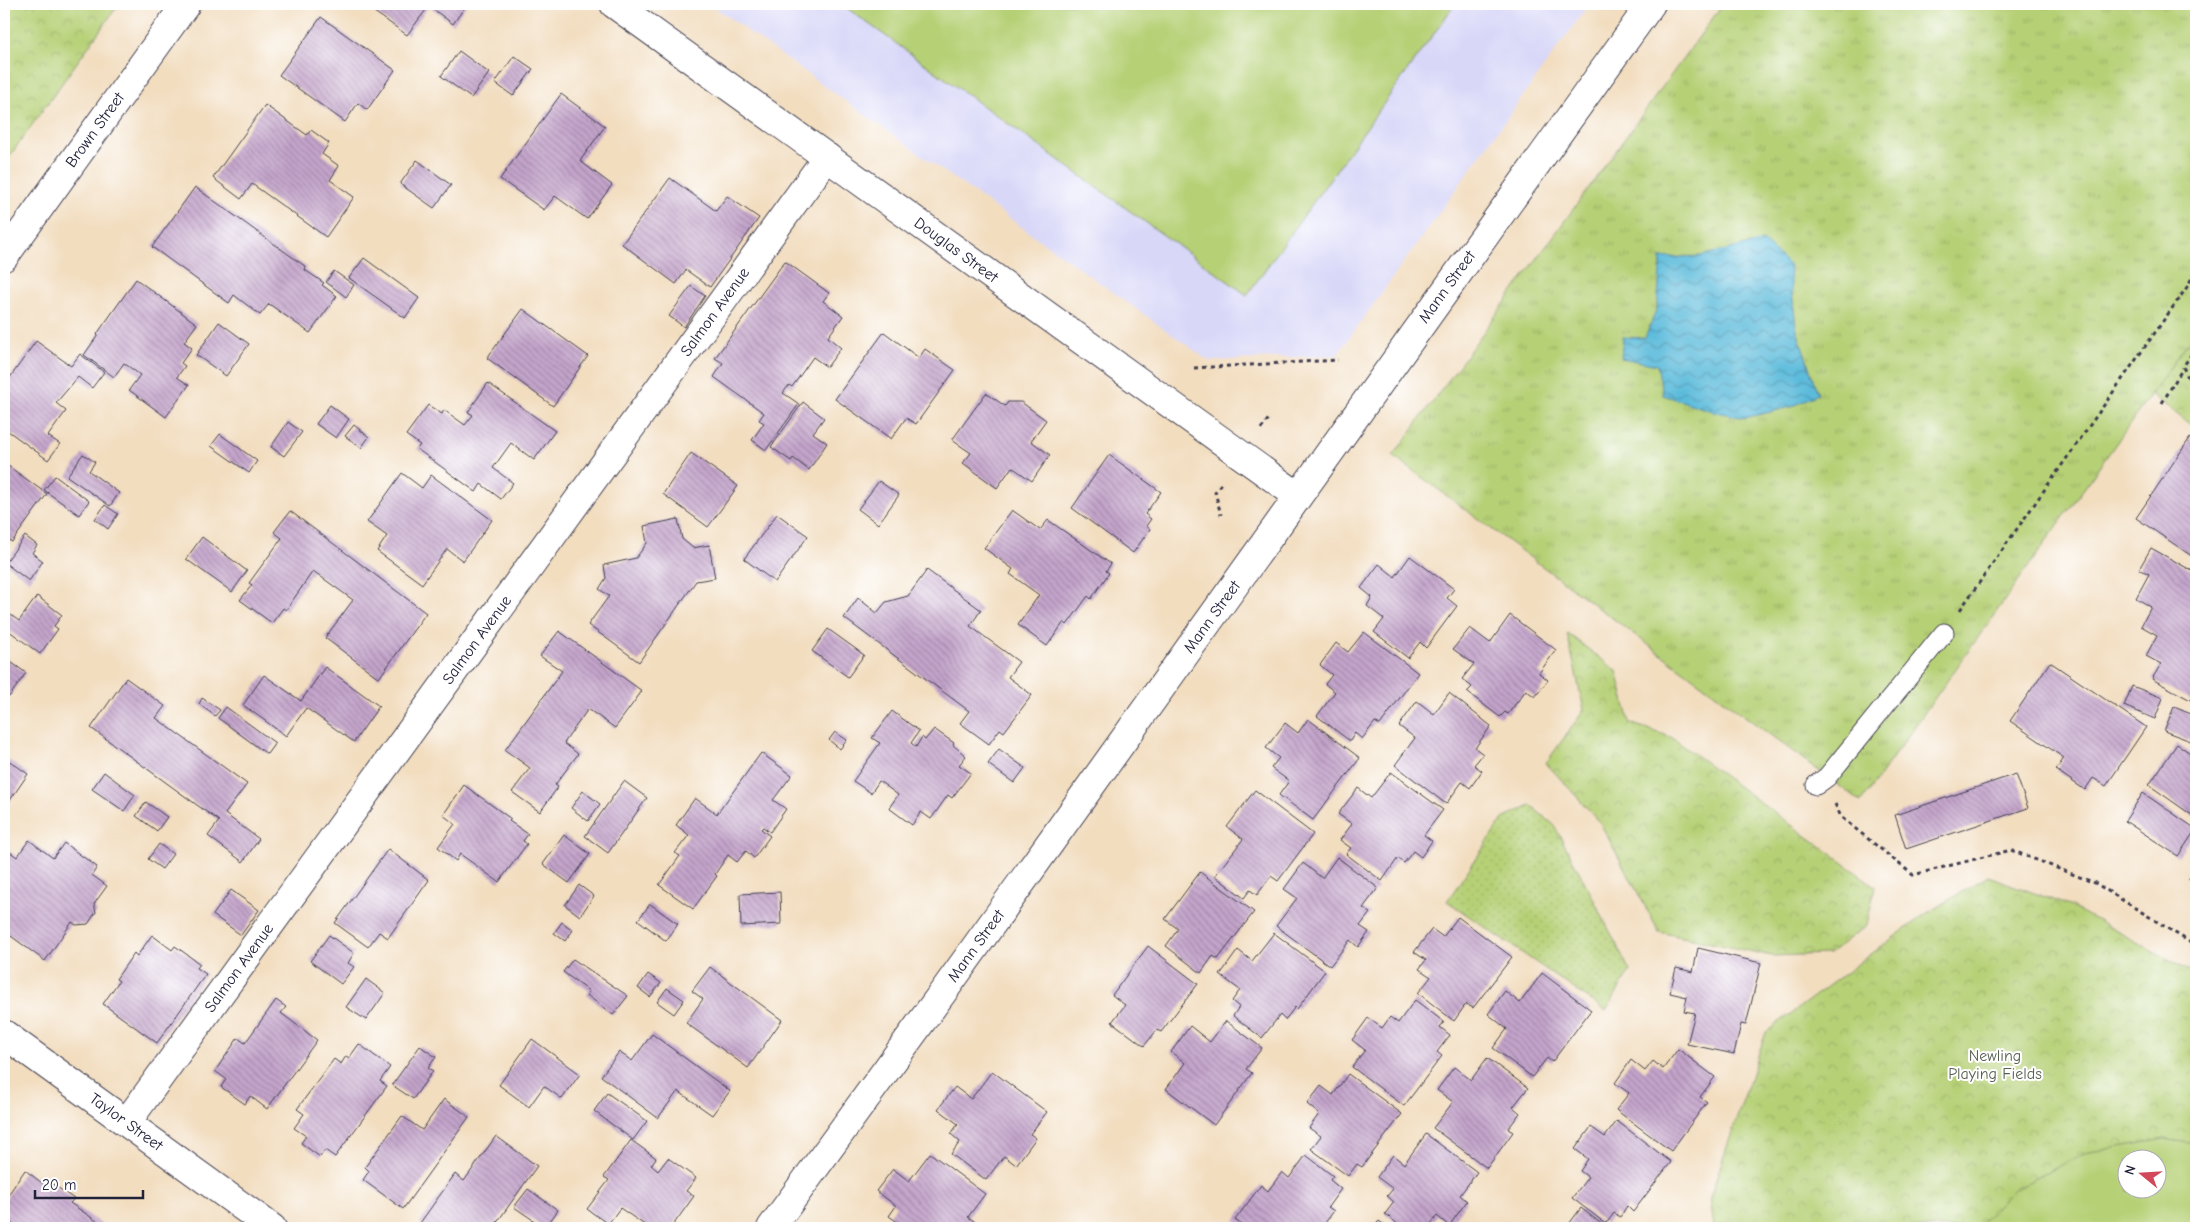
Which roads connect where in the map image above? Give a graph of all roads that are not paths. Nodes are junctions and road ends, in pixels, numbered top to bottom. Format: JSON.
{"nodes":[{"id":1,"x":186,"y":4,"type":"edge"},
{"id":2,"x":614,"y":4,"type":"edge"},
{"id":3,"x":1651,"y":4,"type":"edge"},
{"id":4,"x":827,"y":157,"type":"junction"},
{"id":5,"x":4,"y":257,"type":"edge"},
{"id":6,"x":1298,"y":496,"type":"junction"},
{"id":7,"x":1944,"y":633,"type":"road end"},
{"id":8,"x":1816,"y":785,"type":"dead end"},
{"id":9,"x":4,"y":1034,"type":"edge"},
{"id":10,"x":127,"y":1122,"type":"junction"},
{"id":11,"x":272,"y":1228,"type":"edge"},
{"id":12,"x":771,"y":1228,"type":"edge"}],
"edges":[{"from":1,"to":5,"type":"street","name":"Brown Street"},
{"from":2,"to":4,"type":"street","name":"Douglas Street"},
{"from":3,"to":6,"type":"street","name":"Mann Street"},
{"from":4,"to":6,"type":"street","name":"Douglas Street"},
{"from":4,"to":10,"type":"street","name":"Salmon Avenue"},
{"from":6,"to":12,"type":"street","name":"Mann Street"},
{"from":7,"to":8,"type":"lane"},
{"from":9,"to":10,"type":"street","name":"Taylor Street"},
{"from":10,"to":11,"type":"street","name":"Taylor Street"}]}
